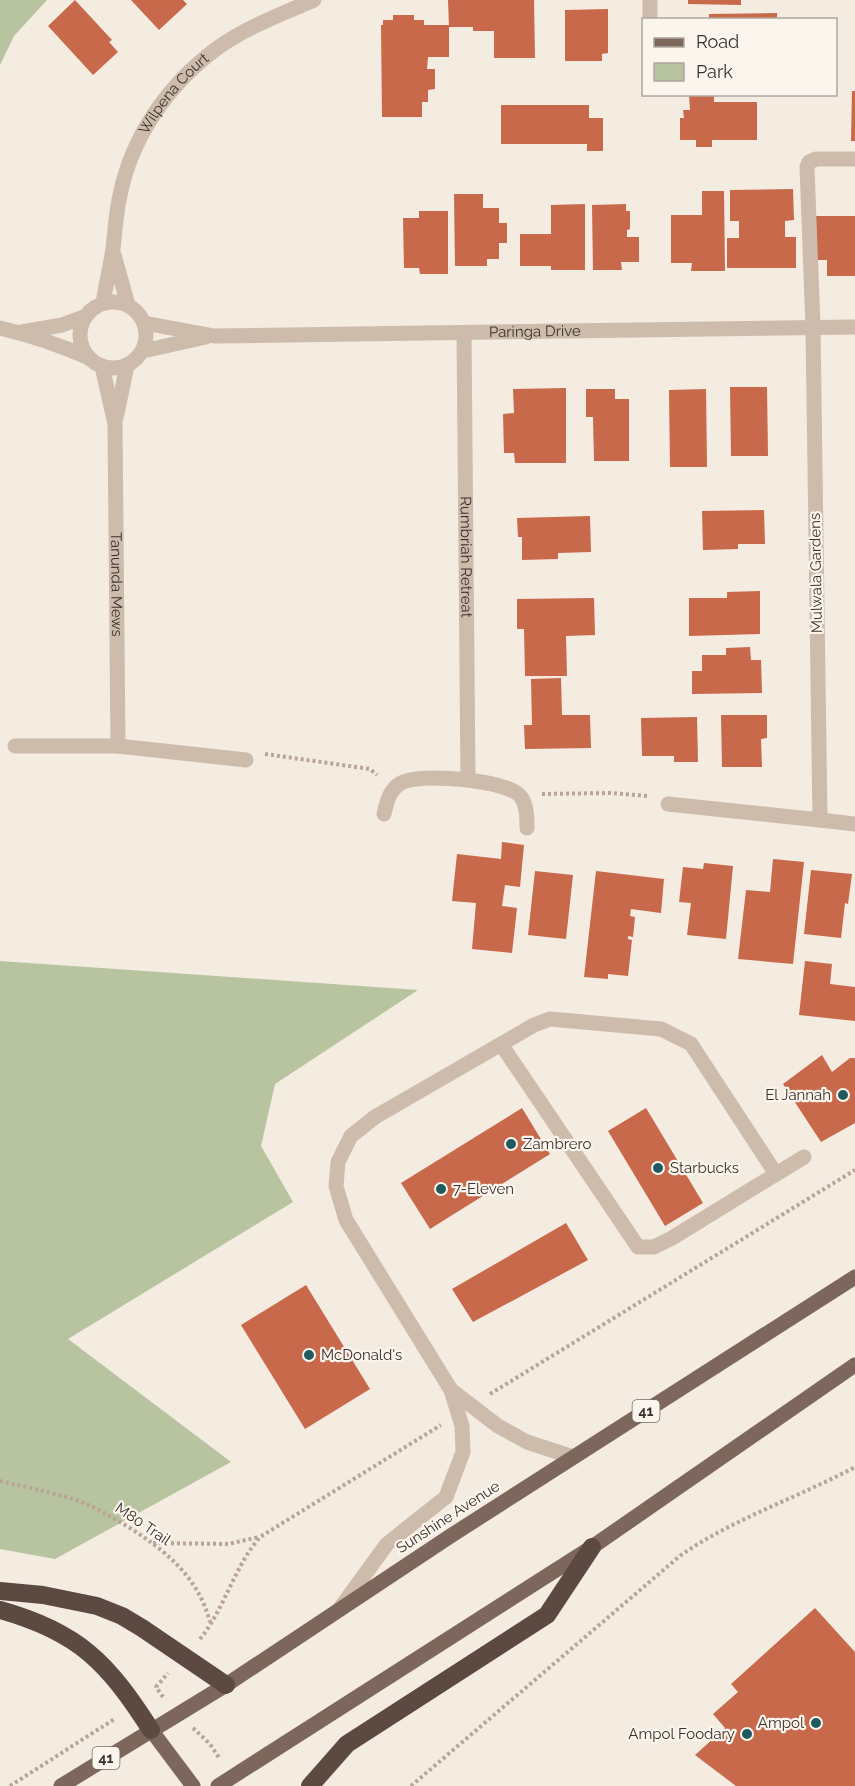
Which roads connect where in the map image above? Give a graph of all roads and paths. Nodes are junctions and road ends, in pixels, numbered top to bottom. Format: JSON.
{"nodes":[{"id":1,"x":314,"y":0,"type":"edge"},
{"id":2,"x":650,"y":0,"type":"edge"},
{"id":3,"x":650,"y":18,"type":"edge"},
{"id":4,"x":855,"y":159,"type":"edge"},
{"id":5,"x":113,"y":249,"type":"junction"},
{"id":6,"x":103,"y":303,"type":"junction"},
{"id":7,"x":128,"y":305,"type":"junction"},
{"id":8,"x":86,"y":316,"type":"junction"},
{"id":9,"x":144,"y":323,"type":"junction"},
{"id":10,"x":813,"y":327,"type":"junction"},
{"id":11,"x":855,"y":327,"type":"edge"},
{"id":12,"x":0,"y":328,"type":"edge"},
{"id":13,"x":19,"y":332,"type":"junction"},
{"id":14,"x":464,"y":333,"type":"junction"},
{"id":15,"x":214,"y":336,"type":"junction"},
{"id":16,"x":143,"y":351,"type":"junction"},
{"id":17,"x":95,"y":362,"type":"junction"},
{"id":18,"x":127,"y":366,"type":"junction"},
{"id":19,"x":115,"y":424,"type":"junction"},
{"id":20,"x":15,"y":746,"type":"dead end"},
{"id":21,"x":118,"y":746,"type":"junction"},
{"id":22,"x":246,"y":760,"type":"joint"},
{"id":23,"x":468,"y":780,"type":"junction"},
{"id":24,"x":390,"y":793,"type":"junction"},
{"id":25,"x":520,"y":795,"type":"junction"},
{"id":26,"x":668,"y":804,"type":"joint"},
{"id":27,"x":384,"y":814,"type":"dead end"},
{"id":28,"x":820,"y":820,"type":"junction"},
{"id":29,"x":855,"y":824,"type":"edge"},
{"id":30,"x":527,"y":828,"type":"dead end"},
{"id":31,"x":501,"y":1044,"type":"junction"},
{"id":32,"x":804,"y":1157,"type":"dead end"},
{"id":33,"x":855,"y":1170,"type":"edge"},
{"id":34,"x":776,"y":1174,"type":"junction"},
{"id":35,"x":855,"y":1278,"type":"edge"},
{"id":36,"x":855,"y":1365,"type":"edge"},
{"id":37,"x":451,"y":1390,"type":"junction"},
{"id":38,"x":482,"y":1400,"type":"dead end"},
{"id":39,"x":441,"y":1425,"type":"dead end"},
{"id":40,"x":573,"y":1457,"type":"junction"},
{"id":41,"x":855,"y":1467,"type":"edge"},
{"id":42,"x":0,"y":1481,"type":"edge"},
{"id":43,"x":260,"y":1537,"type":"junction"},
{"id":44,"x":153,"y":1543,"type":"junction"},
{"id":45,"x":592,"y":1547,"type":"junction"},
{"id":46,"x":0,"y":1591,"type":"edge"},
{"id":47,"x":340,"y":1609,"type":"junction"},
{"id":48,"x":0,"y":1610,"type":"edge"},
{"id":49,"x":210,"y":1623,"type":"junction"},
{"id":50,"x":194,"y":1646,"type":"dead end"},
{"id":51,"x":172,"y":1670,"type":"dead end"},
{"id":52,"x":226,"y":1685,"type":"junction"},
{"id":53,"x":156,"y":1687,"type":"junction"},
{"id":54,"x":163,"y":1696,"type":"dead end"},
{"id":55,"x":135,"y":1704,"type":"junction"},
{"id":56,"x":194,"y":1729,"type":"dead end"},
{"id":57,"x":152,"y":1730,"type":"junction"},
{"id":58,"x":218,"y":1756,"type":"dead end"},
{"id":59,"x":10,"y":1786,"type":"edge"},
{"id":60,"x":61,"y":1786,"type":"edge"},
{"id":61,"x":193,"y":1786,"type":"edge"},
{"id":62,"x":218,"y":1786,"type":"edge"},
{"id":63,"x":310,"y":1786,"type":"edge"},
{"id":64,"x":411,"y":1786,"type":"edge"}],
"edges":[{"from":1,"to":5,"type":"street","name":"Wilpena Court"},
{"from":2,"to":3,"type":"street"},
{"from":4,"to":10,"type":"street","name":"Mulwala Gardens"},
{"from":5,"to":6,"type":"street","name":"Wilpena Court"},
{"from":5,"to":7,"type":"street","name":"Wilpena Court"},
{"from":6,"to":7,"type":"street"},
{"from":6,"to":8,"type":"street"},
{"from":7,"to":9,"type":"street"},
{"from":8,"to":13,"type":"street"},
{"from":8,"to":17,"type":"street"},
{"from":9,"to":15,"type":"street","name":"Paringa Drive"},
{"from":9,"to":16,"type":"street"},
{"from":10,"to":11,"type":"street","name":"Paringa Drive"},
{"from":10,"to":14,"type":"street","name":"Paringa Drive"},
{"from":10,"to":28,"type":"street","name":"Mulwala Gardens"},
{"from":12,"to":13,"type":"street"},
{"from":13,"to":17,"type":"street"},
{"from":14,"to":15,"type":"street","name":"Paringa Drive"},
{"from":14,"to":23,"type":"street","name":"Rumbriah Retreat"},
{"from":15,"to":16,"type":"street","name":"Paringa Drive"},
{"from":16,"to":18,"type":"street"},
{"from":17,"to":18,"type":"street"},
{"from":17,"to":19,"type":"street","name":"Tanunda Mews"},
{"from":18,"to":19,"type":"street","name":"Tanunda Mews"},
{"from":19,"to":21,"type":"street","name":"Tanunda Mews"},
{"from":20,"to":21,"type":"street"},
{"from":21,"to":22,"type":"street"},
{"from":22,"to":24,"type":"path"},
{"from":23,"to":24,"type":"street"},
{"from":23,"to":25,"type":"street"},
{"from":24,"to":27,"type":"street"},
{"from":25,"to":26,"type":"path"},
{"from":25,"to":30,"type":"street"},
{"from":26,"to":28,"type":"street"},
{"from":28,"to":29,"type":"street"},
{"from":31,"to":34,"type":"street"},
{"from":31,"to":34,"type":"street"},
{"from":31,"to":37,"type":"street"},
{"from":32,"to":34,"type":"street"},
{"from":33,"to":38,"type":"path"},
{"from":35,"to":40,"type":"main road","name":"Sunshine Avenue","number":"41"},
{"from":36,"to":45,"type":"main road"},
{"from":37,"to":40,"type":"street"},
{"from":37,"to":47,"type":"street"},
{"from":39,"to":43,"type":"path"},
{"from":40,"to":47,"type":"main road","name":"Sunshine Avenue","number":"41"},
{"from":41,"to":64,"type":"path"},
{"from":42,"to":44,"type":"path","name":"M80 Trail"},
{"from":43,"to":44,"type":"path"},
{"from":43,"to":49,"type":"path"},
{"from":44,"to":49,"type":"path","name":"M80 Trail"},
{"from":45,"to":62,"type":"main road"},
{"from":45,"to":63,"type":"highway"},
{"from":46,"to":52,"type":"highway"},
{"from":47,"to":52,"type":"main road","name":"Sunshine Avenue","number":"41"},
{"from":48,"to":55,"type":"highway"},
{"from":49,"to":50,"type":"path"},
{"from":51,"to":53,"type":"path"},
{"from":52,"to":57,"type":"main road","name":"Sunshine Avenue","number":"41"},
{"from":53,"to":54,"type":"path"},
{"from":53,"to":55,"type":"path"},
{"from":55,"to":57,"type":"highway"},
{"from":55,"to":59,"type":"path"},
{"from":56,"to":58,"type":"path"},
{"from":57,"to":60,"type":"main road","name":"Sunshine Avenue","number":"41"},
{"from":57,"to":61,"type":"main road"}]}
